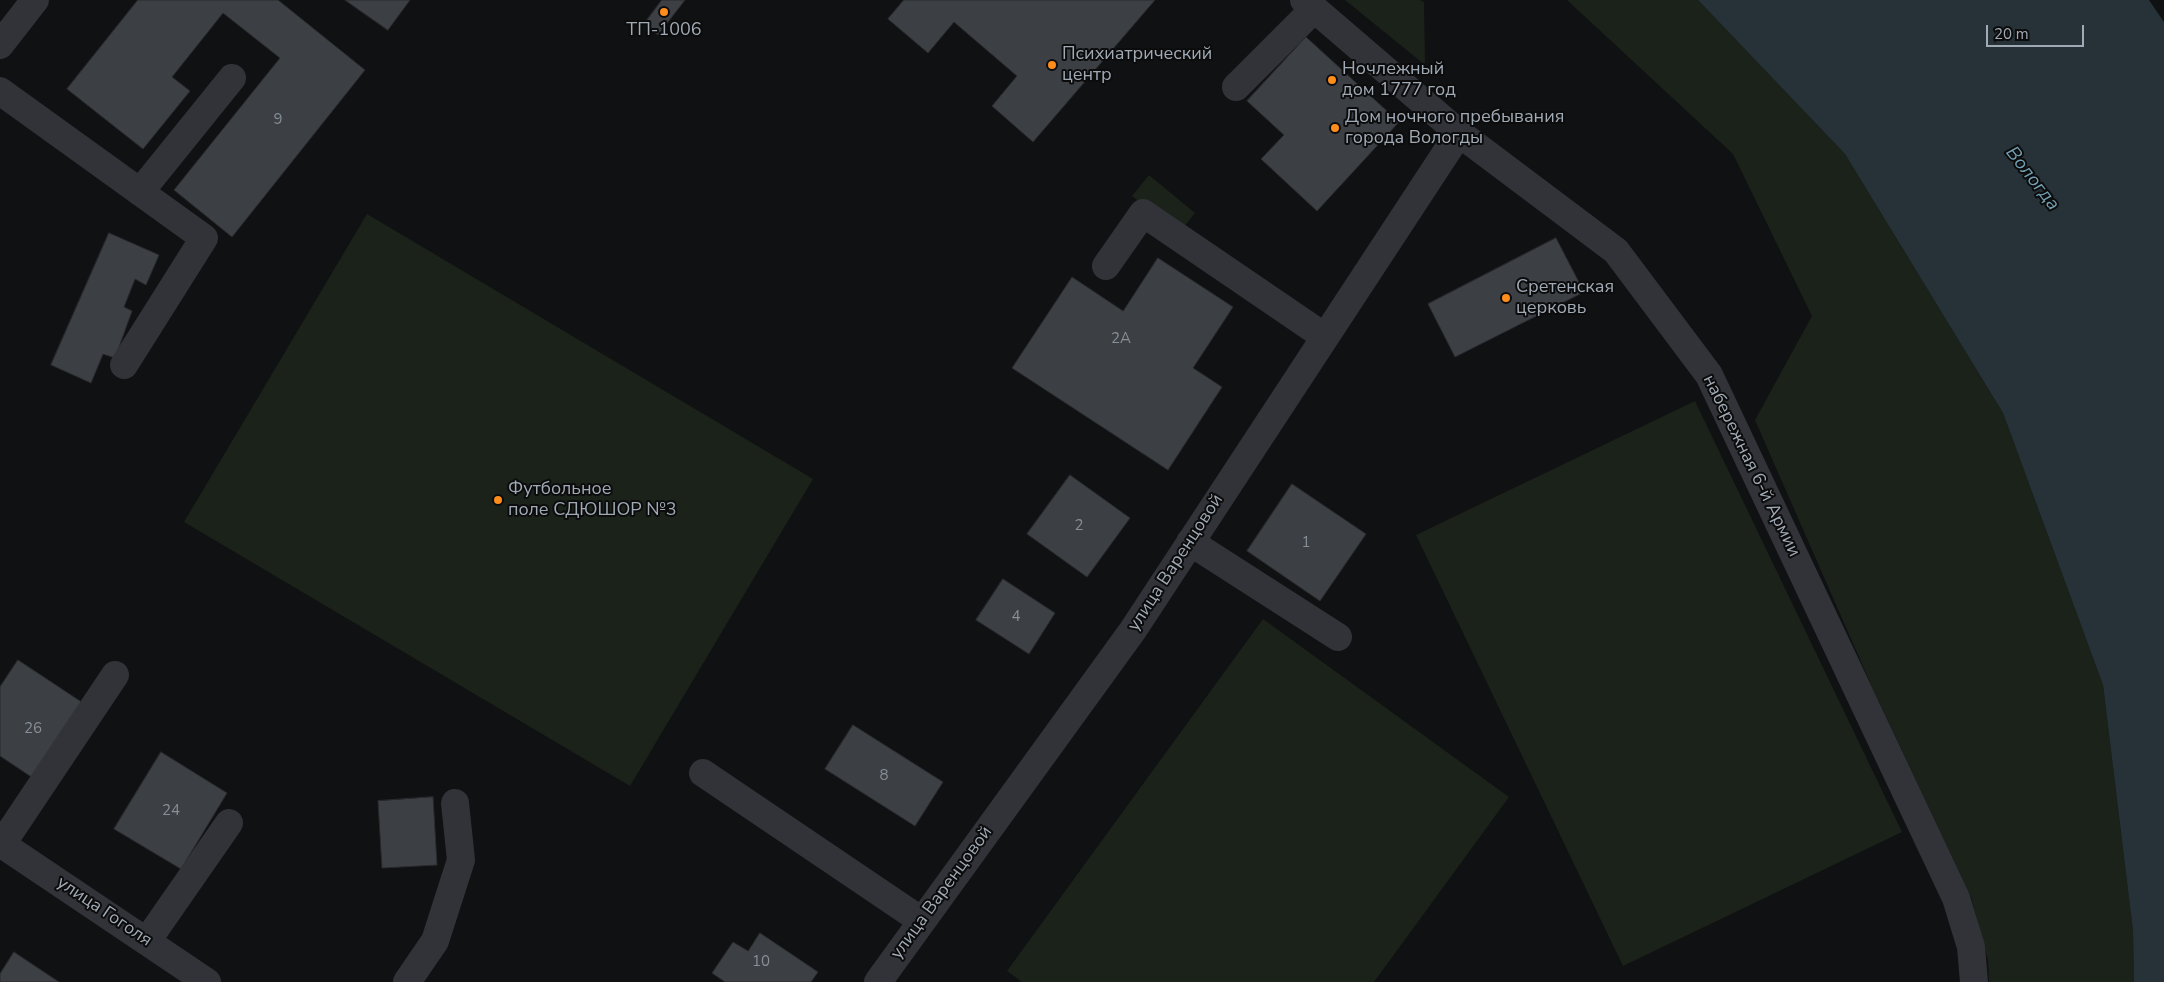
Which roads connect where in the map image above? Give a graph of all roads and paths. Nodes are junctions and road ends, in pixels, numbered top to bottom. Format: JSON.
{"nodes":[{"id":1,"x":35,"y":0,"type":"edge"},
{"id":2,"x":1309,"y":4,"type":"edge"},
{"id":3,"x":0,"y":45,"type":"edge"},
{"id":4,"x":232,"y":78,"type":"dead end"},
{"id":5,"x":1236,"y":88,"type":"dead end"},
{"id":6,"x":0,"y":91,"type":"edge"},
{"id":7,"x":1458,"y":133,"type":"junction"},
{"id":8,"x":140,"y":192,"type":"junction"},
{"id":9,"x":1106,"y":266,"type":"dead end"},
{"id":10,"x":1325,"y":337,"type":"junction"},
{"id":11,"x":124,"y":365,"type":"dead end"},
{"id":12,"x":1190,"y":542,"type":"junction"},
{"id":13,"x":1338,"y":637,"type":"dead end"},
{"id":14,"x":114,"y":675,"type":"dead end"},
{"id":15,"x":703,"y":773,"type":"dead end"},
{"id":16,"x":455,"y":803,"type":"dead end"},
{"id":17,"x":229,"y":824,"type":"dead end"},
{"id":18,"x":1,"y":843,"type":"edge"},
{"id":19,"x":922,"y":921,"type":"junction"},
{"id":20,"x":147,"y":941,"type":"junction"},
{"id":21,"x":207,"y":982,"type":"edge"},
{"id":22,"x":407,"y":982,"type":"edge"},
{"id":23,"x":878,"y":982,"type":"edge"},
{"id":24,"x":1974,"y":982,"type":"edge"}],
"edges":[{"from":1,"to":3,"type":"street"},
{"from":2,"to":5,"type":"street"},
{"from":2,"to":7,"type":"street","name":"набережная 6-й Армии"},
{"from":4,"to":8,"type":"street"},
{"from":6,"to":8,"type":"street"},
{"from":7,"to":10,"type":"street","name":"улица Варенцовой"},
{"from":7,"to":24,"type":"street","name":"набережная 6-й Армии"},
{"from":8,"to":11,"type":"street"},
{"from":9,"to":10,"type":"street"},
{"from":10,"to":12,"type":"street","name":"улица Варенцовой"},
{"from":12,"to":13,"type":"street"},
{"from":12,"to":19,"type":"street","name":"улица Варенцовой"},
{"from":14,"to":18,"type":"street"},
{"from":15,"to":19,"type":"street"},
{"from":16,"to":22,"type":"street"},
{"from":17,"to":20,"type":"street"},
{"from":18,"to":20,"type":"street","name":"улица Гоголя"},
{"from":19,"to":23,"type":"street","name":"улица Варенцовой"},
{"from":20,"to":21,"type":"street","name":"улица Гоголя"}]}
